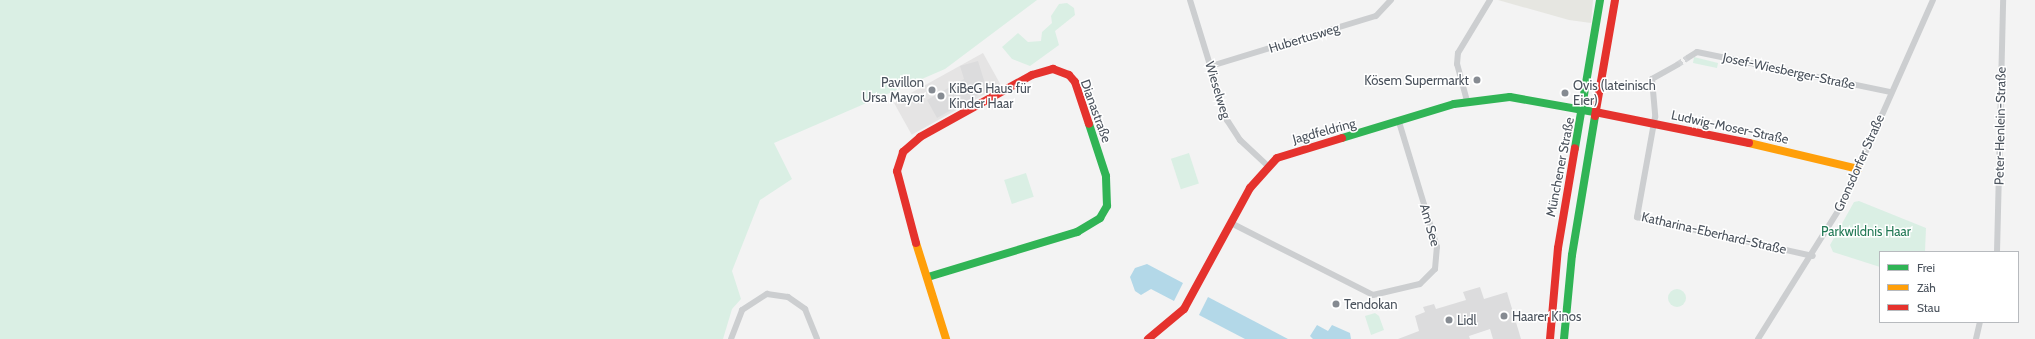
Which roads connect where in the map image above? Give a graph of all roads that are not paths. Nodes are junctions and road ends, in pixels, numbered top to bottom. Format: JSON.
{"nodes":[{"id":1,"x":1190,"y":0,"type":"edge"},
{"id":2,"x":1390,"y":0,"type":"edge"},
{"id":3,"x":1490,"y":0,"type":"edge"},
{"id":4,"x":1600,"y":0,"type":"edge"},
{"id":5,"x":1615,"y":0,"type":"edge"},
{"id":6,"x":1933,"y":0,"type":"edge"},
{"id":7,"x":2003,"y":0,"type":"edge"},
{"id":8,"x":1689,"y":57,"type":"tunnel mouth"},
{"id":9,"x":1677,"y":64,"type":"tunnel mouth"},
{"id":10,"x":1211,"y":66,"type":"junction"},
{"id":11,"x":1891,"y":92,"type":"junction"},
{"id":12,"x":1467,"y":101,"type":"junction"},
{"id":13,"x":1584,"y":108,"type":"junction"},
{"id":14,"x":1597,"y":111,"type":"junction"},
{"id":15,"x":1399,"y":122,"type":"junction"},
{"id":16,"x":1654,"y":124,"type":"junction"},
{"id":17,"x":1268,"y":166,"type":"junction"},
{"id":18,"x":1858,"y":169,"type":"junction"},
{"id":19,"x":1231,"y":223,"type":"junction"},
{"id":20,"x":1997,"y":251,"type":"edge"},
{"id":21,"x":1813,"y":256,"type":"junction"},
{"id":22,"x":928,"y":277,"type":"junction"},
{"id":23,"x":1980,"y":323,"type":"edge"},
{"id":24,"x":731,"y":339,"type":"edge"},
{"id":25,"x":817,"y":339,"type":"edge"},
{"id":26,"x":946,"y":339,"type":"edge"},
{"id":27,"x":1148,"y":339,"type":"edge"},
{"id":28,"x":1550,"y":339,"type":"edge"},
{"id":29,"x":1564,"y":339,"type":"edge"},
{"id":30,"x":1758,"y":339,"type":"edge"},
{"id":31,"x":1976,"y":339,"type":"edge"}],
"edges":[{"from":1,"to":10,"type":"street","name":"Wieselweg"},
{"from":2,"to":10,"type":"street","name":"Hubertusweg"},
{"from":3,"to":12,"type":"street"},
{"from":4,"to":13,"type":"street","name":"Münchener Straße"},
{"from":5,"to":14,"type":"street","name":"Münchener Straße"},
{"from":6,"to":11,"type":"street","name":"Gronsdorfer Straße"},
{"from":7,"to":20,"type":"street","name":"Peter-Henlein-Straße"},
{"from":8,"to":11,"type":"street","name":"Josef-Wiesberger-Straße"},
{"from":9,"to":16,"type":"street"},
{"from":10,"to":17,"type":"street","name":"Wieselweg"},
{"from":11,"to":18,"type":"street","name":"Gronsdorfer Straße"},
{"from":12,"to":13,"type":"street","name":"Jagdfeldring"},
{"from":12,"to":15,"type":"street","name":"Jagdfeldring"},
{"from":13,"to":14,"type":"street","name":"Jagdfeldring"},
{"from":13,"to":28,"type":"street","name":"Münchener Straße"},
{"from":14,"to":16,"type":"street","name":"Ludwig-Moser-Straße"},
{"from":14,"to":29,"type":"street","name":"Münchener Straße"},
{"from":15,"to":17,"type":"street","name":"Jagdfeldring"},
{"from":15,"to":19,"type":"street","name":"Am See"},
{"from":16,"to":18,"type":"street","name":"Ludwig-Moser-Straße"},
{"from":16,"to":21,"type":"street","name":"Katharina-Eberhard-Straße"},
{"from":17,"to":19,"type":"street","name":"Jagdfeldring"},
{"from":18,"to":21,"type":"street","name":"Gronsdorfer Straße"},
{"from":19,"to":27,"type":"street","name":"Jagdfeldring"},
{"from":21,"to":30,"type":"street","name":"Gronsdorfer Straße"},
{"from":22,"to":22,"type":"street","name":"Dianastraße"},
{"from":22,"to":26,"type":"street","name":"Dianastraße"},
{"from":23,"to":31,"type":"street"},
{"from":24,"to":25,"type":"street"}]}
